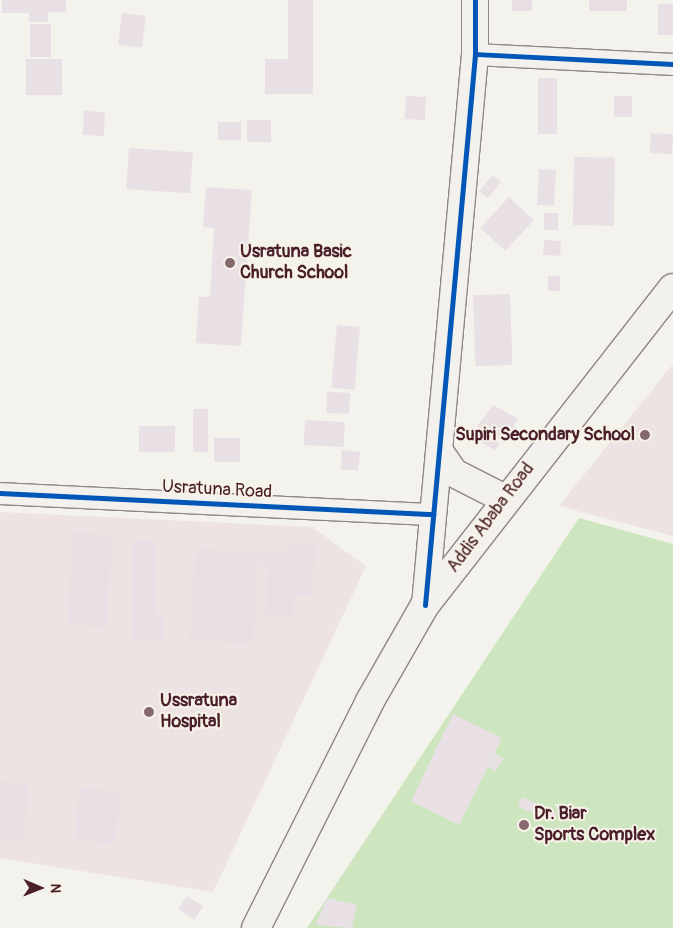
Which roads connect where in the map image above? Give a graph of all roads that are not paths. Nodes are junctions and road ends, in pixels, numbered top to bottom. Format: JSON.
{"nodes":[{"id":1,"x":475,"y":0,"type":"edge"},
{"id":2,"x":475,"y":54,"type":"junction"},
{"id":3,"x":673,"y":64,"type":"edge"},
{"id":4,"x":673,"y":288,"type":"edge"},
{"id":5,"x":440,"y":452,"type":"junction"},
{"id":6,"x":0,"y":493,"type":"edge"},
{"id":7,"x":504,"y":499,"type":"junction"},
{"id":8,"x":433,"y":514,"type":"junction"},
{"id":9,"x":425,"y":606,"type":"junction"},
{"id":10,"x":256,"y":928,"type":"edge"}],
"edges":[{"from":1,"to":2,"type":"street"},
{"from":2,"to":3,"type":"street"},
{"from":2,"to":5,"type":"street"},
{"from":4,"to":7,"type":"main road","name":"Addis Ababa Road"},
{"from":5,"to":7,"type":"main road"},
{"from":5,"to":8,"type":"street"},
{"from":6,"to":8,"type":"street","name":"Usratuna Road"},
{"from":7,"to":9,"type":"main road","name":"Addis Ababa Road"},
{"from":8,"to":9,"type":"street"},
{"from":9,"to":10,"type":"main road","name":"Addis Ababa Road"}]}
